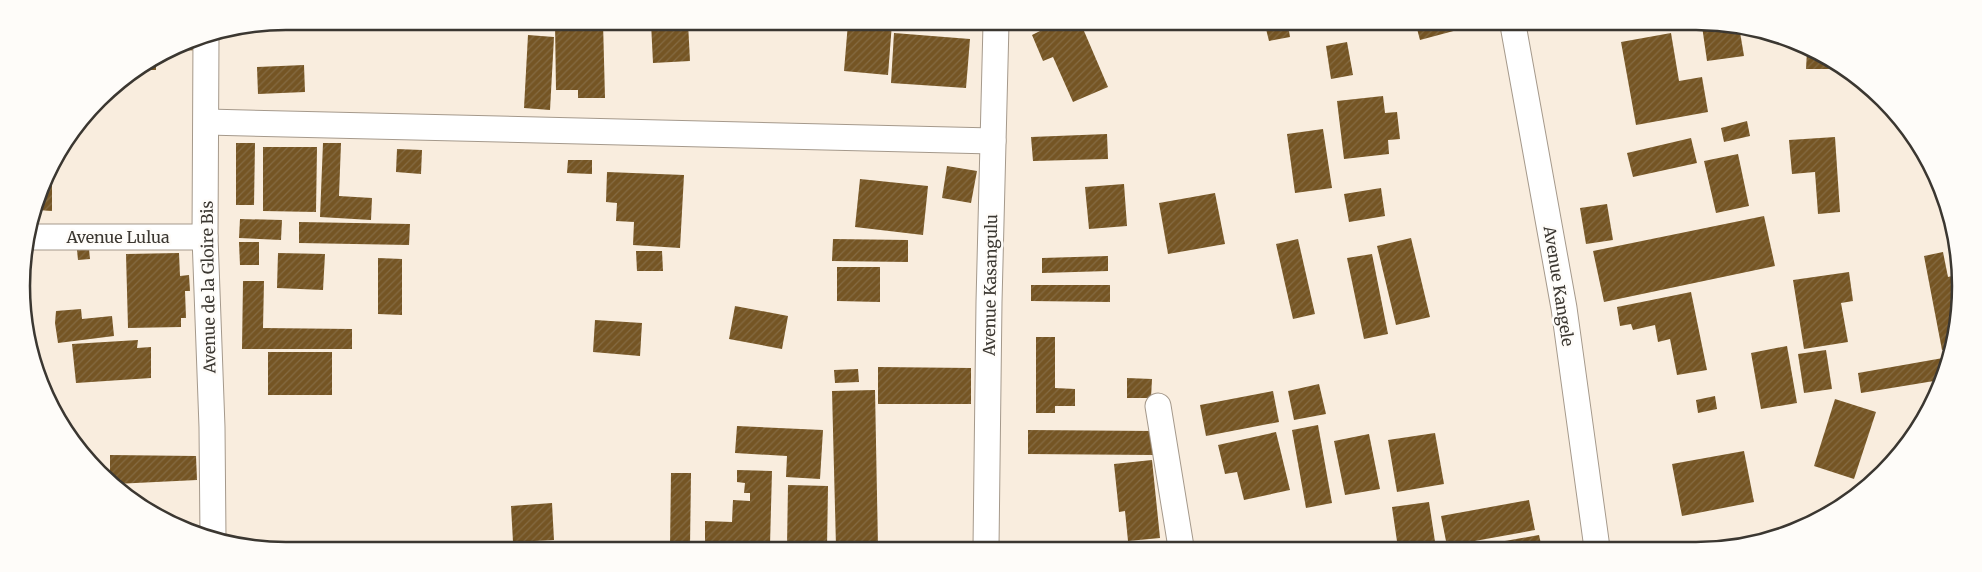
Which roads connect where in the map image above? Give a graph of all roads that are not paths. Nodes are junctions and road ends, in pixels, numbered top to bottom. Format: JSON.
{"nodes":[{"id":1,"x":996,"y":30,"type":"edge"},
{"id":2,"x":1514,"y":30,"type":"edge"},
{"id":3,"x":206,"y":43,"type":"edge"},
{"id":4,"x":207,"y":122,"type":"junction"},
{"id":5,"x":993,"y":141,"type":"junction"},
{"id":6,"x":35,"y":238,"type":"edge"},
{"id":7,"x":205,"y":238,"type":"junction"},
{"id":8,"x":1158,"y":406,"type":"dead end"},
{"id":9,"x":213,"y":531,"type":"edge"},
{"id":10,"x":986,"y":542,"type":"edge"},
{"id":11,"x":1180,"y":542,"type":"edge"},
{"id":12,"x":1596,"y":542,"type":"edge"}],
"edges":[{"from":1,"to":5,"type":"street","name":"Avenue Kasangulu"},
{"from":2,"to":12,"type":"street","name":"Avenue Kangele"},
{"from":3,"to":4,"type":"street","name":"Avenue de la Gloire Bis"},
{"from":4,"to":5,"type":"street"},
{"from":4,"to":7,"type":"street","name":"Avenue de la Gloire Bis"},
{"from":5,"to":10,"type":"street","name":"Avenue Kasangulu"},
{"from":6,"to":7,"type":"street","name":"Avenue Lulua"},
{"from":7,"to":9,"type":"street","name":"Avenue de la Gloire Bis"},
{"from":8,"to":11,"type":"street"}]}
